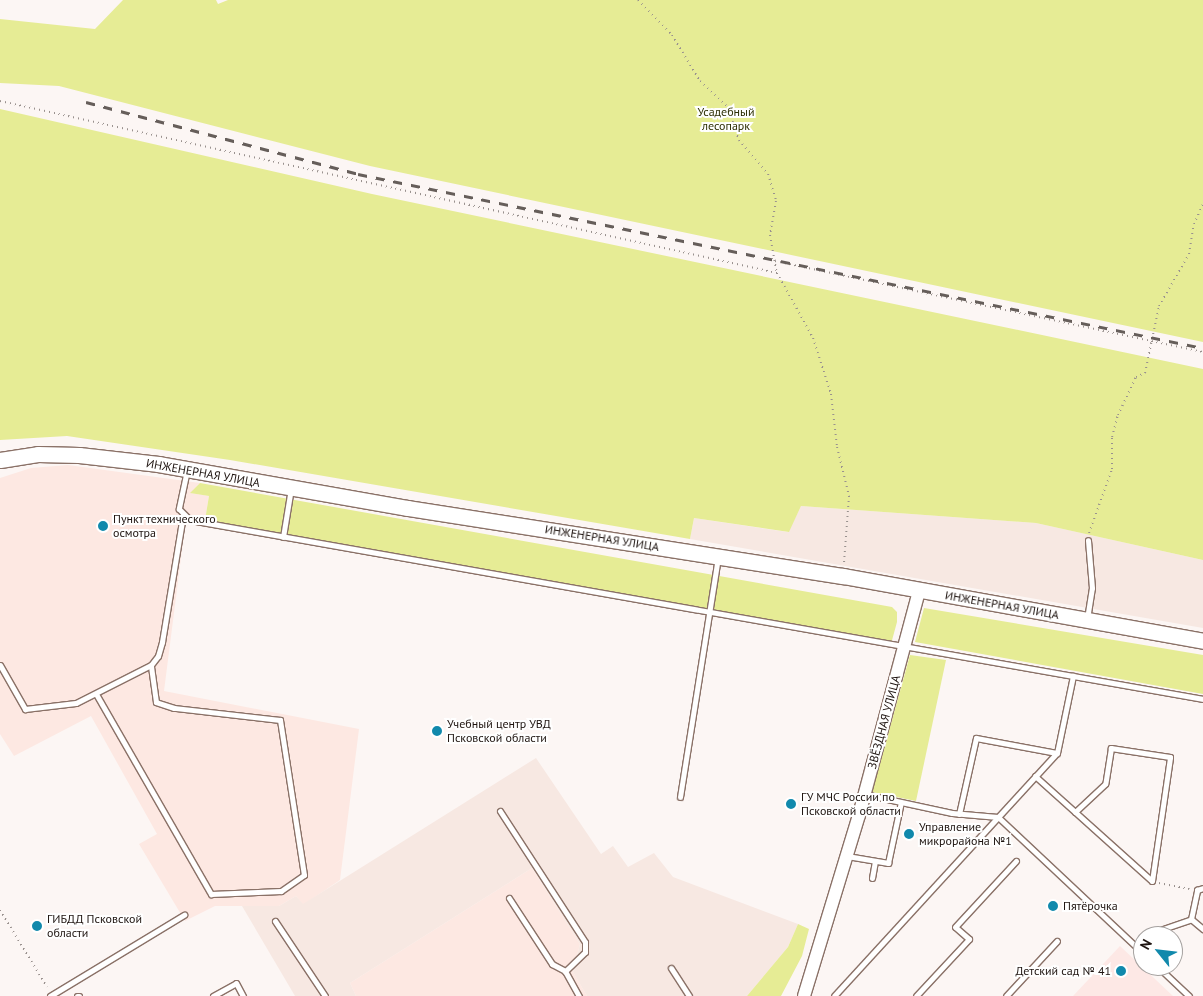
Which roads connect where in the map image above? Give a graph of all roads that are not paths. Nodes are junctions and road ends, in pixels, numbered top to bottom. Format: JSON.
{"nodes":[{"id":1,"x":0,"y":460,"type":"edge"},
{"id":2,"x":187,"y":469,"type":"junction"},
{"id":3,"x":291,"y":488,"type":"junction"},
{"id":4,"x":183,"y":515,"type":"junction"},
{"id":5,"x":283,"y":537,"type":"junction"},
{"id":6,"x":1088,"y":540,"type":"road end"},
{"id":7,"x":718,"y":557,"type":"junction"},
{"id":8,"x":919,"y":591,"type":"junction"},
{"id":9,"x":709,"y":612,"type":"junction"},
{"id":10,"x":1086,"y":620,"type":"junction"},
{"id":11,"x":1203,"y":641,"type":"edge"},
{"id":12,"x":904,"y":646,"type":"junction"},
{"id":13,"x":0,"y":665,"type":"edge"},
{"id":14,"x":151,"y":665,"type":"junction"},
{"id":15,"x":1073,"y":676,"type":"junction"},
{"id":16,"x":96,"y":694,"type":"junction"},
{"id":17,"x":1203,"y":699,"type":"edge"},
{"id":18,"x":1056,"y":753,"type":"junction"},
{"id":19,"x":1035,"y":776,"type":"junction"},
{"id":20,"x":864,"y":794,"type":"junction"},
{"id":21,"x":680,"y":796,"type":"dead end"},
{"id":22,"x":901,"y":802,"type":"junction"},
{"id":23,"x":500,"y":811,"type":"dead end"},
{"id":24,"x":1076,"y":812,"type":"junction"},
{"id":25,"x":960,"y":814,"type":"junction"},
{"id":26,"x":998,"y":817,"type":"junction"},
{"id":27,"x":847,"y":856,"type":"junction"},
{"id":28,"x":875,"y":861,"type":"junction"},
{"id":29,"x":1016,"y":861,"type":"dead end"},
{"id":30,"x":872,"y":878,"type":"dead end"},
{"id":31,"x":1200,"y":889,"type":"edge"},
{"id":32,"x":509,"y":898,"type":"dead end"},
{"id":33,"x":184,"y":915,"type":"dead end"},
{"id":34,"x":1191,"y":920,"type":"junction"},
{"id":35,"x":275,"y":921,"type":"dead end"},
{"id":36,"x":1172,"y":926,"type":"edge"},
{"id":37,"x":1203,"y":929,"type":"edge"},
{"id":38,"x":1057,"y":941,"type":"dead end"},
{"id":39,"x":1133,"y":944,"type":"edge"},
{"id":40,"x":671,"y":968,"type":"dead end"},
{"id":41,"x":565,"y":971,"type":"junction"},
{"id":42,"x":1168,"y":976,"type":"edge"},
{"id":43,"x":51,"y":995,"type":"edge"},
{"id":44,"x":212,"y":996,"type":"edge"},
{"id":45,"x":243,"y":996,"type":"edge"},
{"id":46,"x":325,"y":996,"type":"edge"},
{"id":47,"x":579,"y":996,"type":"edge"},
{"id":48,"x":689,"y":996,"type":"edge"},
{"id":49,"x":804,"y":996,"type":"edge"},
{"id":50,"x":834,"y":996,"type":"edge"},
{"id":51,"x":916,"y":996,"type":"edge"},
{"id":52,"x":1006,"y":996,"type":"edge"},
{"id":53,"x":1189,"y":996,"type":"edge"}],
"edges":[{"from":1,"to":2,"type":"main road","name":"ИНЖЕНЕРНАЯ УЛИЦА"},
{"from":2,"to":3,"type":"main road","name":"ИНЖЕНЕРНАЯ УЛИЦА"},
{"from":2,"to":4,"type":"lane"},
{"from":3,"to":5,"type":"lane"},
{"from":3,"to":7,"type":"main road","name":"ИНЖЕНЕРНАЯ УЛИЦА"},
{"from":4,"to":5,"type":"lane"},
{"from":4,"to":14,"type":"lane"},
{"from":5,"to":9,"type":"lane"},
{"from":6,"to":10,"type":"lane"},
{"from":7,"to":8,"type":"main road","name":"ИНЖЕНЕРНАЯ УЛИЦА"},
{"from":7,"to":9,"type":"lane"},
{"from":8,"to":10,"type":"main road","name":"ИНЖЕНЕРНАЯ УЛИЦА"},
{"from":8,"to":12,"type":"street","name":"ЗВЁЗДНАЯ УЛИЦА"},
{"from":9,"to":12,"type":"lane"},
{"from":9,"to":21,"type":"lane"},
{"from":10,"to":11,"type":"main road","name":"ИНЖЕНЕРНАЯ УЛИЦА"},
{"from":12,"to":15,"type":"lane"},
{"from":12,"to":20,"type":"street","name":"ЗВЁЗДНАЯ УЛИЦА"},
{"from":13,"to":16,"type":"lane"},
{"from":14,"to":16,"type":"lane"},
{"from":14,"to":16,"type":"lane"},
{"from":15,"to":17,"type":"lane"},
{"from":15,"to":18,"type":"lane"},
{"from":18,"to":19,"type":"lane"},
{"from":18,"to":25,"type":"lane"},
{"from":19,"to":24,"type":"lane"},
{"from":19,"to":26,"type":"lane"},
{"from":20,"to":22,"type":"lane"},
{"from":20,"to":27,"type":"street","name":"ЗВЁЗДНАЯ УЛИЦА"},
{"from":22,"to":25,"type":"lane"},
{"from":22,"to":28,"type":"lane"},
{"from":23,"to":41,"type":"lane"},
{"from":24,"to":24,"type":"lane"},
{"from":25,"to":26,"type":"lane"},
{"from":26,"to":39,"type":"lane"},
{"from":26,"to":50,"type":"lane"},
{"from":27,"to":28,"type":"lane"},
{"from":27,"to":49,"type":"street","name":"ЗВЁЗДНАЯ УЛИЦА"},
{"from":28,"to":30,"type":"lane"},
{"from":29,"to":51,"type":"lane"},
{"from":31,"to":34,"type":"lane"},
{"from":32,"to":41,"type":"lane"},
{"from":33,"to":43,"type":"lane"},
{"from":34,"to":36,"type":"lane"},
{"from":34,"to":37,"type":"lane"},
{"from":35,"to":46,"type":"lane"},
{"from":38,"to":52,"type":"lane"},
{"from":40,"to":48,"type":"lane"},
{"from":41,"to":47,"type":"lane"},
{"from":42,"to":53,"type":"lane"},
{"from":44,"to":45,"type":"lane"}]}
